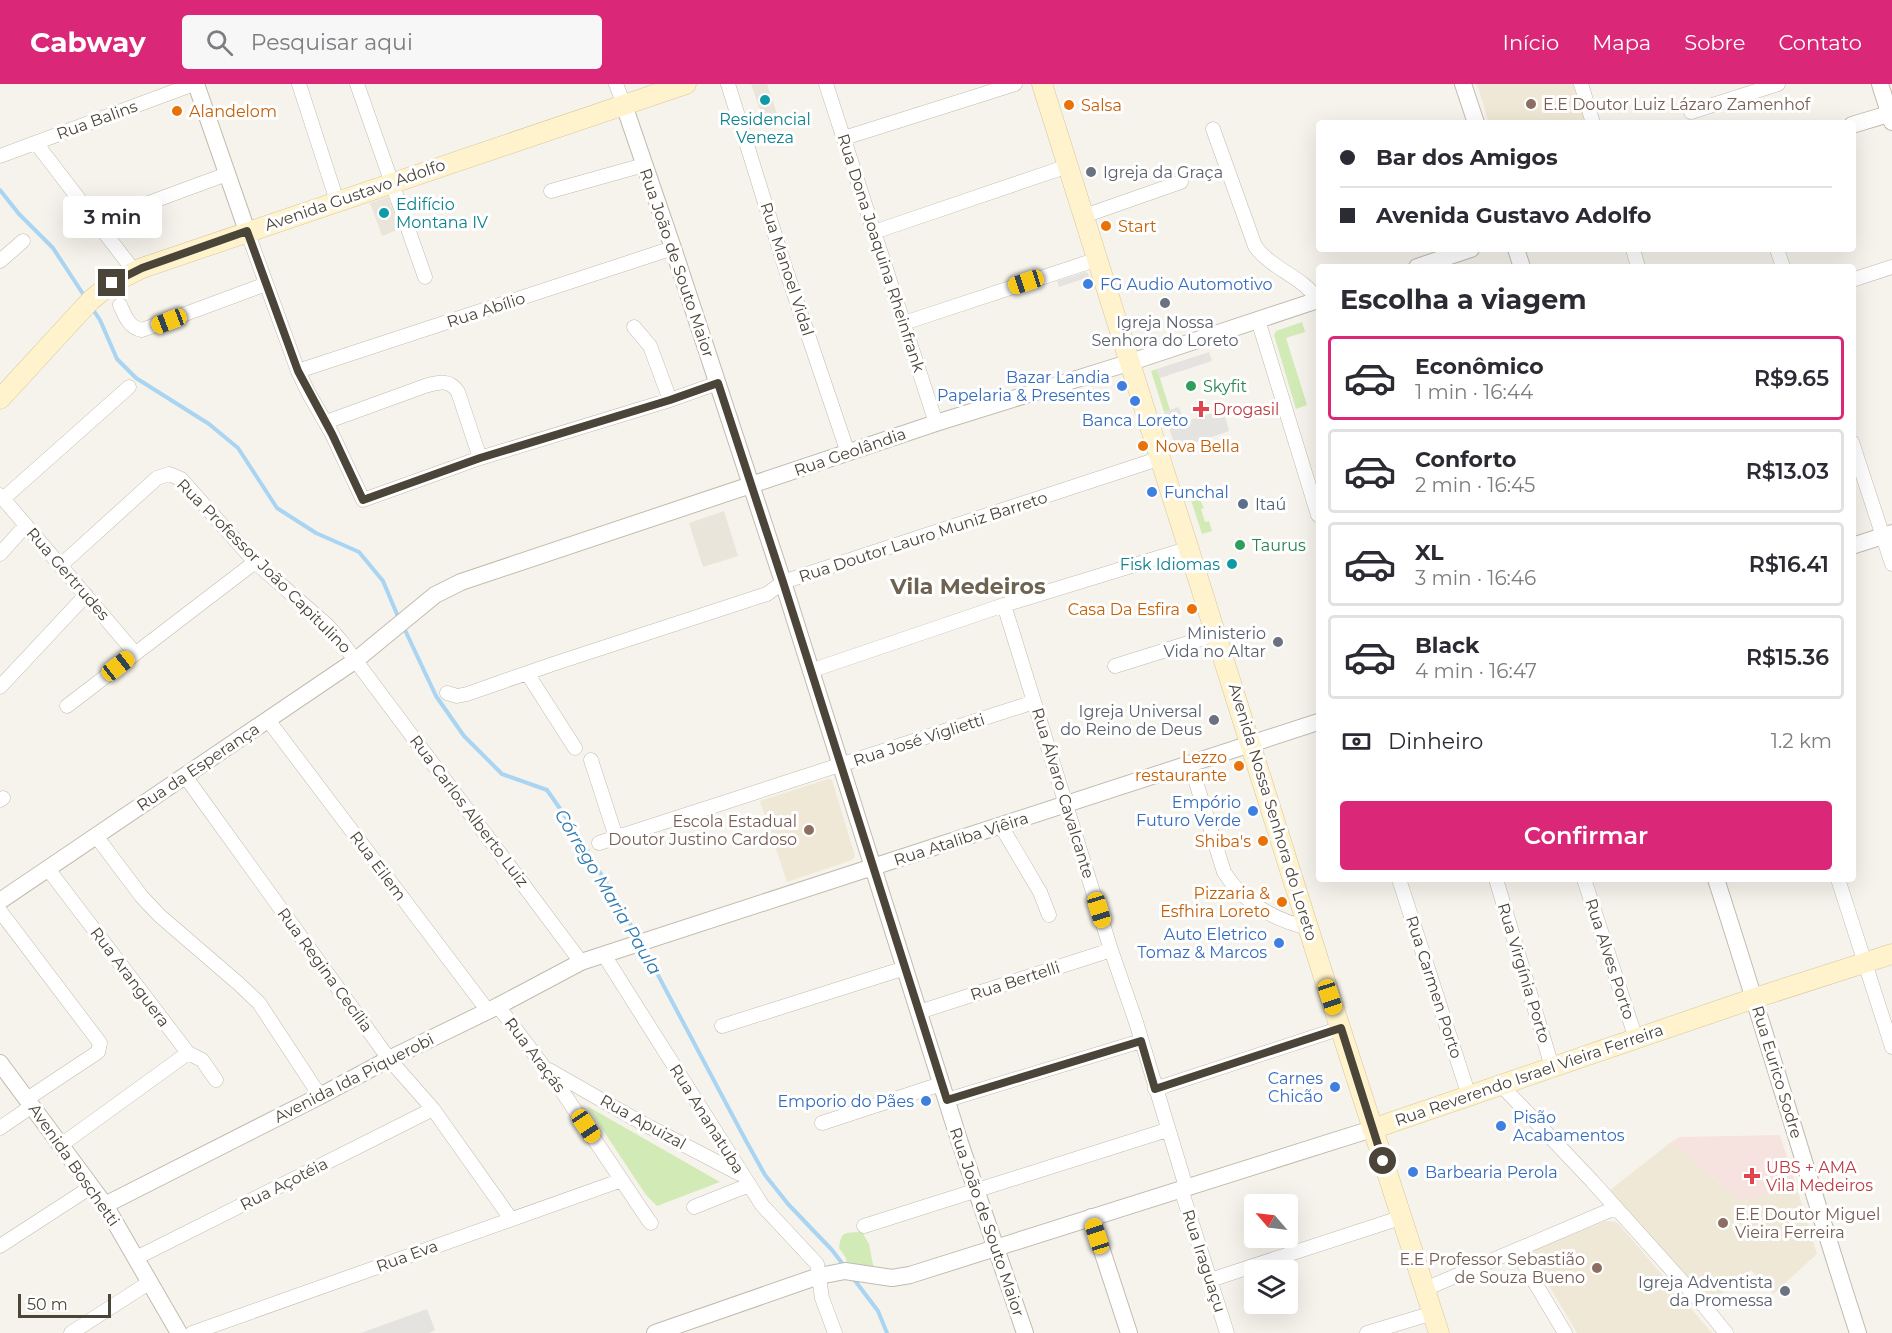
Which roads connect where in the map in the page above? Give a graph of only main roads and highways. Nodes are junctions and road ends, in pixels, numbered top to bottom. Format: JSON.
{"nodes":[{"id":1,"x":686,"y":84,"type":"edge"},
{"id":2,"x":1042,"y":84,"type":"edge"},
{"id":3,"x":0,"y":399,"type":"edge"},
{"id":4,"x":1892,"y":954,"type":"edge"},
{"id":5,"x":1372,"y":1129,"type":"junction"},
{"id":6,"x":1439,"y":1333,"type":"edge"}],
"edges":[{"from":1,"to":3,"type":"main road","name":"Avenida Gustavo Adolfo"},
{"from":2,"to":5,"type":"main road","name":"Avenida Nossa Senhora do Loreto"},
{"from":4,"to":5,"type":"main road","name":"Rua Reverendo Israel Vieira Ferreira"},
{"from":5,"to":6,"type":"main road","name":"Avenida Nossa Senhora do Loreto"}]}
